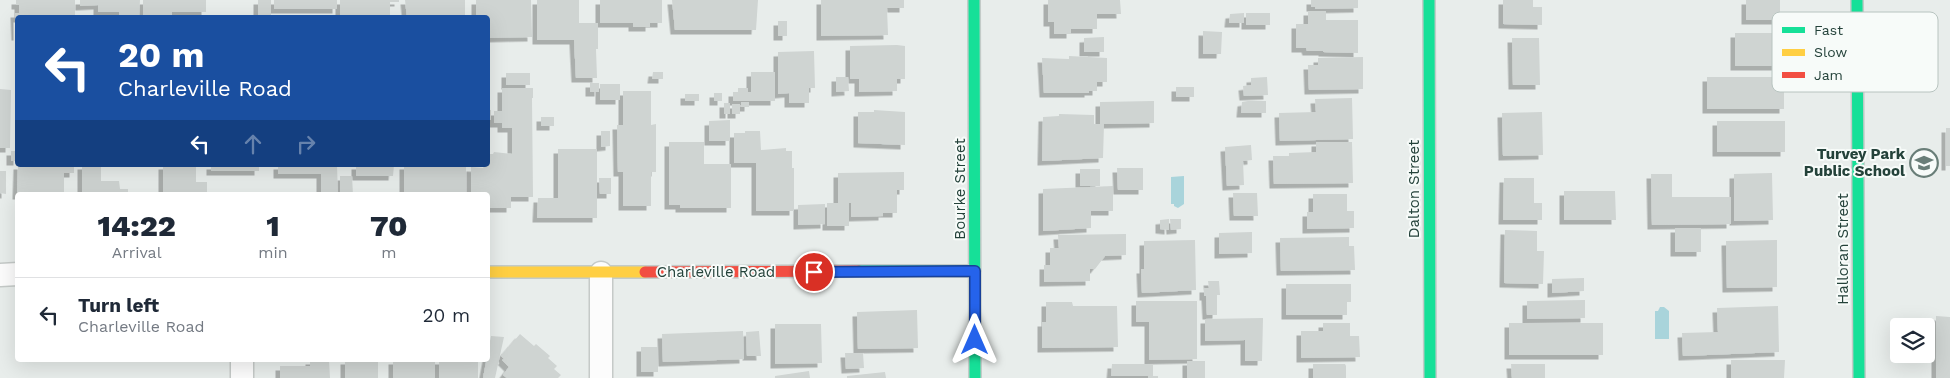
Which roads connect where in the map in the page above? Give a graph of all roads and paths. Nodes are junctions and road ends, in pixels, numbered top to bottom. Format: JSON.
{"nodes":[{"id":1,"x":974,"y":0,"type":"edge"},
{"id":2,"x":1429,"y":0,"type":"edge"},
{"id":3,"x":1857,"y":92,"type":"edge"},
{"id":4,"x":975,"y":271,"type":"junction"},
{"id":5,"x":490,"y":272,"type":"edge"},
{"id":6,"x":601,"y":273,"type":"junction"},
{"id":7,"x":15,"y":274,"type":"edge"},
{"id":8,"x":0,"y":275,"type":"edge"},
{"id":9,"x":242,"y":362,"type":"edge"},
{"id":10,"x":242,"y":378,"type":"edge"},
{"id":11,"x":601,"y":378,"type":"edge"},
{"id":12,"x":975,"y":378,"type":"edge"},
{"id":13,"x":1430,"y":378,"type":"edge"},
{"id":14,"x":1859,"y":378,"type":"edge"}],
"edges":[{"from":1,"to":4,"type":"street","name":"Bourke Street"},
{"from":2,"to":13,"type":"street","name":"Dalton Street"},
{"from":3,"to":14,"type":"street","name":"Halloran Street"},
{"from":4,"to":6,"type":"street","name":"Charleville Road"},
{"from":4,"to":12,"type":"street","name":"Bourke Street"},
{"from":5,"to":6,"type":"street","name":"Charleville Road"},
{"from":6,"to":11,"type":"street"},
{"from":7,"to":8,"type":"street"},
{"from":9,"to":10,"type":"street"}]}
